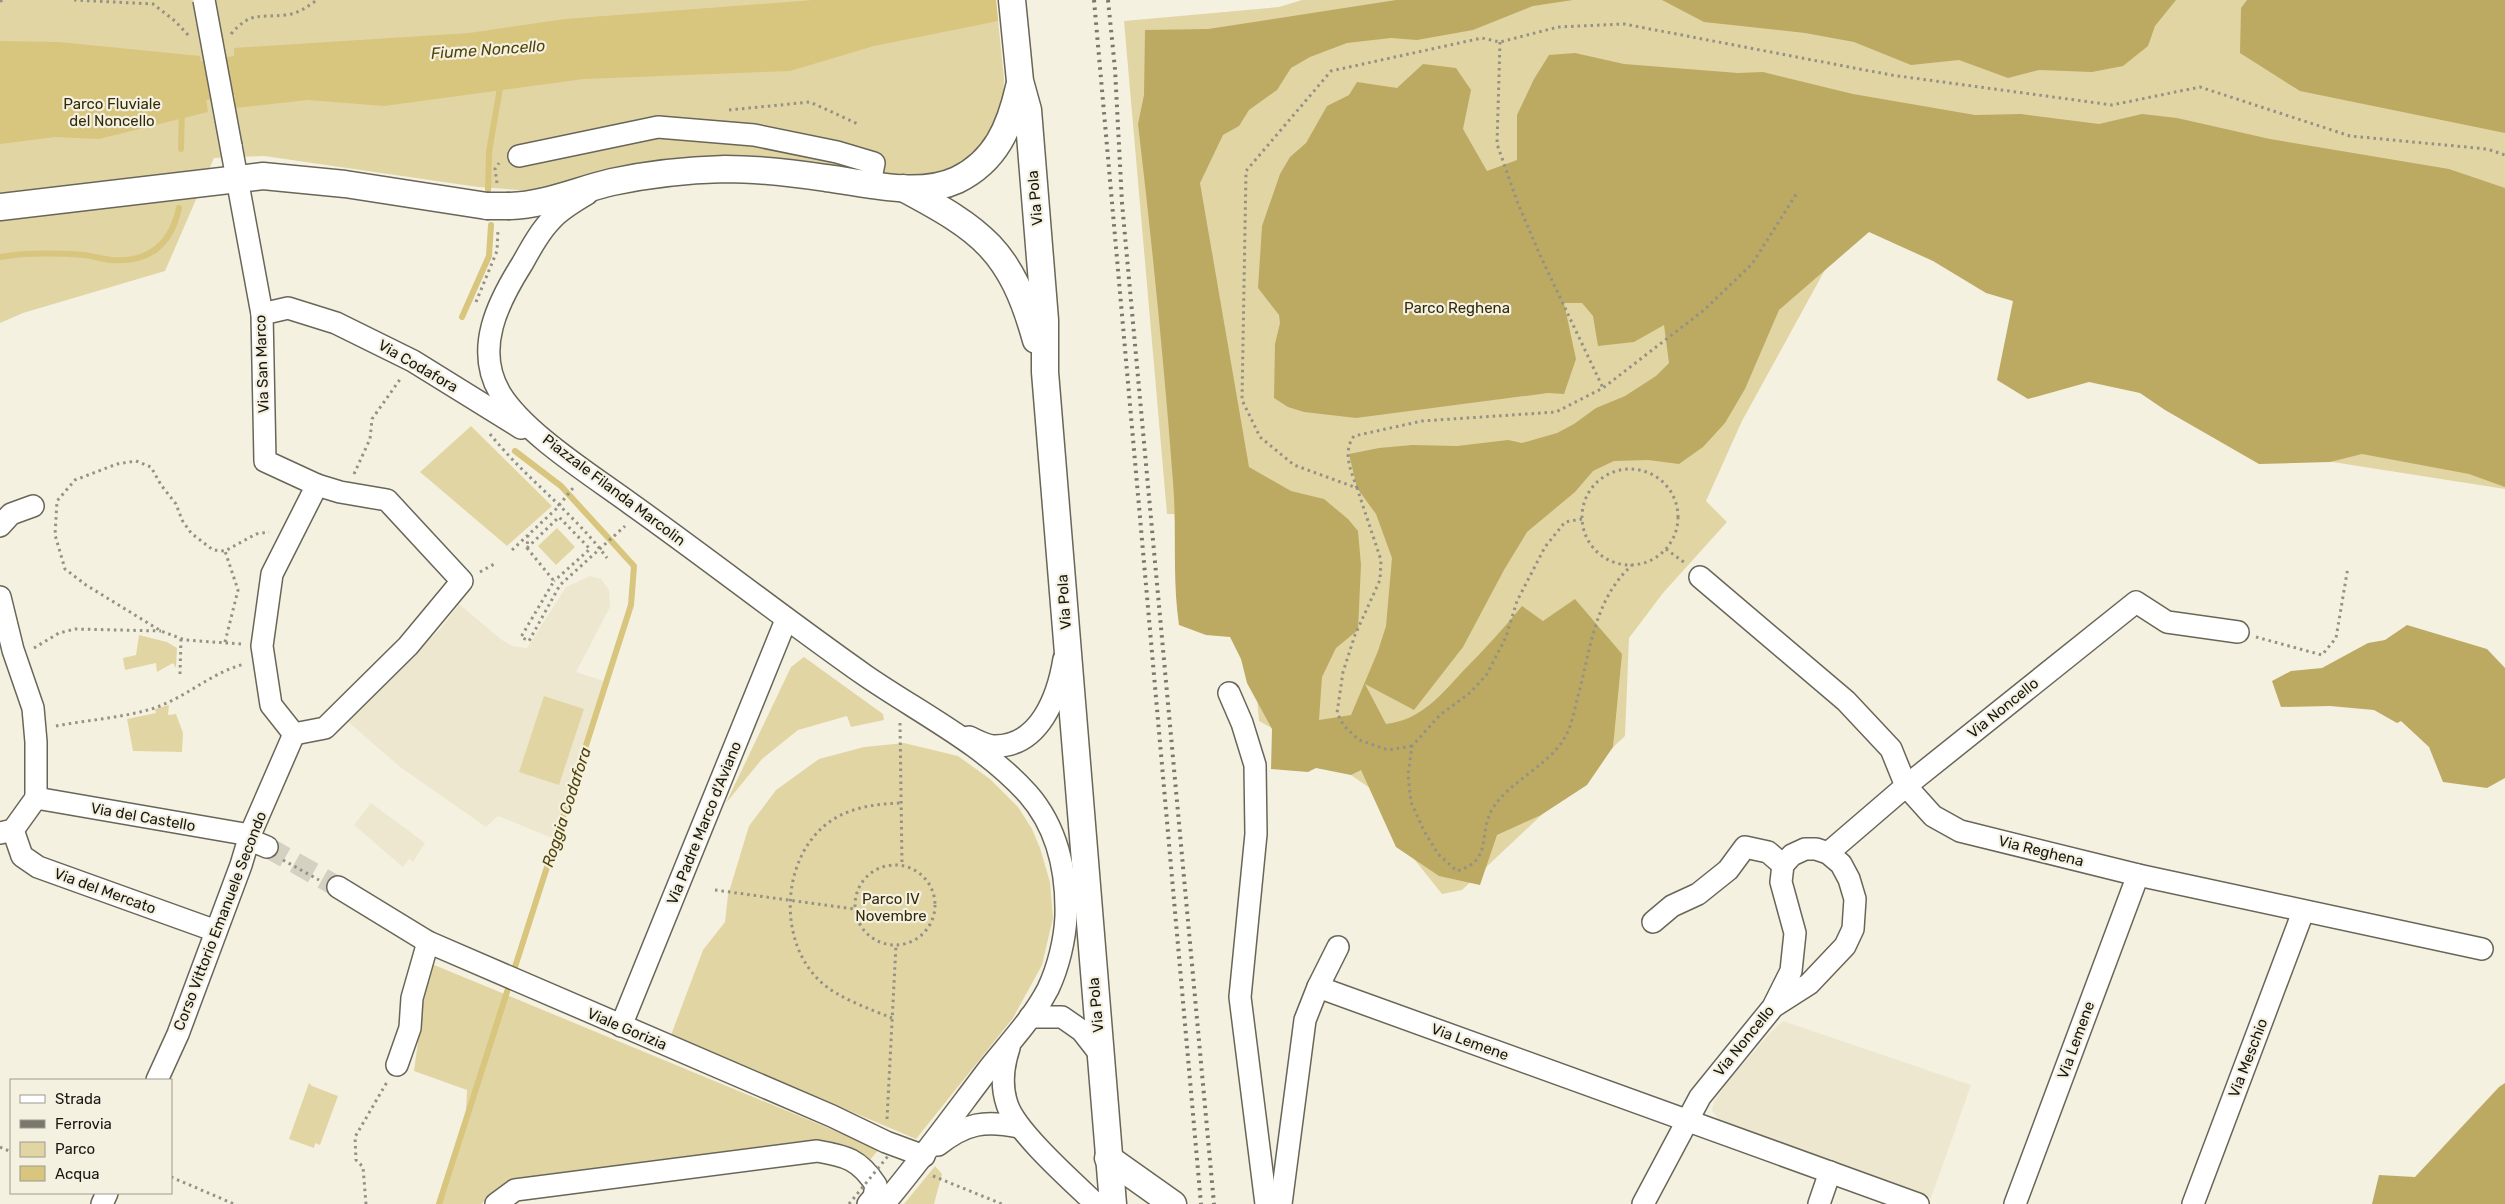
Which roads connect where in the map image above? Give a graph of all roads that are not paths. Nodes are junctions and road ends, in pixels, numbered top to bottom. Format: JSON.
{"nodes":[{"id":1,"x":204,"y":0,"type":"edge"},
{"id":2,"x":1012,"y":0,"type":"edge"},
{"id":3,"x":1020,"y":81,"type":"junction"},
{"id":4,"x":519,"y":156,"type":"dead end"},
{"id":5,"x":238,"y":178,"type":"junction"},
{"id":6,"x":611,"y":182,"type":"junction"},
{"id":7,"x":870,"y":184,"type":"junction"},
{"id":8,"x":902,"y":188,"type":"junction"},
{"id":9,"x":0,"y":207,"type":"edge"},
{"id":10,"x":262,"y":314,"type":"junction"},
{"id":11,"x":1045,"y":372,"type":"junction"},
{"id":12,"x":562,"y":454,"type":"junction"},
{"id":13,"x":317,"y":484,"type":"junction"},
{"id":14,"x":33,"y":506,"type":"dead end"},
{"id":15,"x":0,"y":526,"type":"edge"},
{"id":16,"x":1694,"y":571,"type":"road end"},
{"id":17,"x":0,"y":597,"type":"edge"},
{"id":18,"x":786,"y":620,"type":"junction"},
{"id":19,"x":2238,"y":632,"type":"road end"},
{"id":20,"x":1066,"y":646,"type":"junction"},
{"id":21,"x":1229,"y":693,"type":"dead end"},
{"id":22,"x":950,"y":730,"type":"junction"},
{"id":23,"x":294,"y":734,"type":"junction"},
{"id":24,"x":1906,"y":786,"type":"junction"},
{"id":25,"x":36,"y":798,"type":"junction"},
{"id":26,"x":6,"y":831,"type":"edge"},
{"id":27,"x":255,"y":840,"type":"junction"},
{"id":28,"x":1828,"y":853,"type":"junction"},
{"id":29,"x":1783,"y":865,"type":"junction"},
{"id":30,"x":2138,"y":875,"type":"junction"},
{"id":31,"x":338,"y":887,"type":"tunnel mouth"},
{"id":32,"x":2303,"y":912,"type":"junction"},
{"id":33,"x":1653,"y":922,"type":"dead end"},
{"id":34,"x":216,"y":931,"type":"junction"},
{"id":35,"x":428,"y":942,"type":"junction"},
{"id":36,"x":1338,"y":947,"type":"dead end"},
{"id":37,"x":2482,"y":949,"type":"dead end"},
{"id":38,"x":1318,"y":987,"type":"junction"},
{"id":39,"x":1773,"y":1007,"type":"junction"},
{"id":40,"x":1030,"y":1017,"type":"junction"},
{"id":41,"x":621,"y":1026,"type":"junction"},
{"id":42,"x":1011,"y":1040,"type":"junction"},
{"id":43,"x":1100,"y":1054,"type":"junction"},
{"id":44,"x":397,"y":1065,"type":"road end"},
{"id":45,"x":157,"y":1079,"type":"edge"},
{"id":46,"x":1687,"y":1121,"type":"junction"},
{"id":47,"x":1019,"y":1126,"type":"junction"},
{"id":48,"x":924,"y":1156,"type":"junction"},
{"id":49,"x":1108,"y":1158,"type":"junction"},
{"id":50,"x":1830,"y":1172,"type":"junction"},
{"id":51,"x":496,"y":1204,"type":"edge"},
{"id":52,"x":868,"y":1204,"type":"edge"},
{"id":53,"x":884,"y":1204,"type":"edge"},
{"id":54,"x":1096,"y":1204,"type":"edge"},
{"id":55,"x":1113,"y":1204,"type":"edge"},
{"id":56,"x":1173,"y":1204,"type":"edge"},
{"id":57,"x":1266,"y":1204,"type":"edge"},
{"id":58,"x":1281,"y":1204,"type":"edge"},
{"id":59,"x":1643,"y":1204,"type":"edge"},
{"id":60,"x":1818,"y":1204,"type":"edge"},
{"id":61,"x":1918,"y":1204,"type":"edge"},
{"id":62,"x":2015,"y":1204,"type":"edge"},
{"id":63,"x":2193,"y":1204,"type":"edge"}],
"edges":[{"from":1,"to":5,"type":"street","name":"Via San Marco","bridge":true},
{"from":2,"to":3,"type":"main road","name":"Via Pola"},
{"from":3,"to":8,"type":"main road"},
{"from":3,"to":11,"type":"main road","name":"Via Pola"},
{"from":4,"to":7,"type":"street"},
{"from":5,"to":6,"type":"main road"},
{"from":5,"to":9,"type":"main road"},
{"from":5,"to":10,"type":"street","name":"Via San Marco"},
{"from":6,"to":7,"type":"main road"},
{"from":6,"to":12,"type":"street","name":"Piazzale Filanda Marcolin"},
{"from":7,"to":8,"type":"main road"},
{"from":8,"to":11,"type":"main road"},
{"from":10,"to":12,"type":"street","name":"Via Codafora"},
{"from":10,"to":13,"type":"street","name":"Via San Marco"},
{"from":11,"to":20,"type":"main road","name":"Via Pola"},
{"from":12,"to":18,"type":"street","name":"Piazzale Filanda Marcolin"},
{"from":13,"to":23,"type":"street"},
{"from":13,"to":23,"type":"street"},
{"from":14,"to":15,"type":"street"},
{"from":16,"to":24,"type":"street","name":"Via Reghena"},
{"from":17,"to":25,"type":"street"},
{"from":18,"to":22,"type":"street","name":"Piazzale Filanda Marcolin"},
{"from":18,"to":41,"type":"street","name":"Via Padre Marco d'Aviano"},
{"from":19,"to":24,"type":"street","name":"Via Noncello"},
{"from":20,"to":22,"type":"street","name":"Piazzale Filanda Marcolin"},
{"from":20,"to":43,"type":"main road","name":"Via Pola"},
{"from":21,"to":57,"type":"street"},
{"from":22,"to":40,"type":"street","name":"Piazzale Filanda Marcolin"},
{"from":23,"to":27,"type":"street","name":"Corso Vittorio Emanuele Secondo"},
{"from":24,"to":28,"type":"street","name":"Via Noncello"},
{"from":24,"to":30,"type":"street","name":"Via Reghena"},
{"from":25,"to":26,"type":"street"},
{"from":25,"to":27,"type":"street","name":"Via del Castello"},
{"from":26,"to":34,"type":"street","name":"Via del Mercato"},
{"from":27,"to":34,"type":"street","name":"Corso Vittorio Emanuele Secondo"},
{"from":28,"to":29,"type":"street"},
{"from":28,"to":39,"type":"street"},
{"from":29,"to":33,"type":"street"},
{"from":29,"to":39,"type":"street","name":"Via Noncello"},
{"from":30,"to":32,"type":"street","name":"Via Reghena"},
{"from":30,"to":62,"type":"street","name":"Via Lemene"},
{"from":31,"to":35,"type":"street","name":"Viale Gorizia"},
{"from":32,"to":37,"type":"street","name":"Via Reghena"},
{"from":32,"to":63,"type":"street","name":"Via Meschio"},
{"from":34,"to":45,"type":"street","name":"Corso Vittorio Emanuele Secondo"},
{"from":35,"to":41,"type":"street","name":"Viale Gorizia"},
{"from":35,"to":44,"type":"street"},
{"from":36,"to":38,"type":"street"},
{"from":38,"to":46,"type":"street","name":"Via Lemene"},
{"from":38,"to":58,"type":"street"},
{"from":39,"to":46,"type":"street","name":"Via Noncello"},
{"from":40,"to":42,"type":"street","name":"Piazzale Filanda Marcolin"},
{"from":40,"to":43,"type":"street"},
{"from":41,"to":48,"type":"street","name":"Viale Gorizia"},
{"from":42,"to":47,"type":"street"},
{"from":42,"to":48,"type":"street","name":"Piazzale Filanda Marcolin"},
{"from":43,"to":49,"type":"main road","name":"Via Pola"},
{"from":46,"to":50,"type":"street","name":"Via Lemene"},
{"from":46,"to":59,"type":"street","name":"Via Noncello"},
{"from":47,"to":48,"type":"street"},
{"from":47,"to":54,"type":"street"},
{"from":48,"to":53,"type":"street"},
{"from":49,"to":55,"type":"main road","name":"Via Pola"},
{"from":49,"to":56,"type":"main road"},
{"from":50,"to":60,"type":"street"},
{"from":50,"to":61,"type":"street","name":"Via Lemene"},
{"from":51,"to":52,"type":"street"}]}
